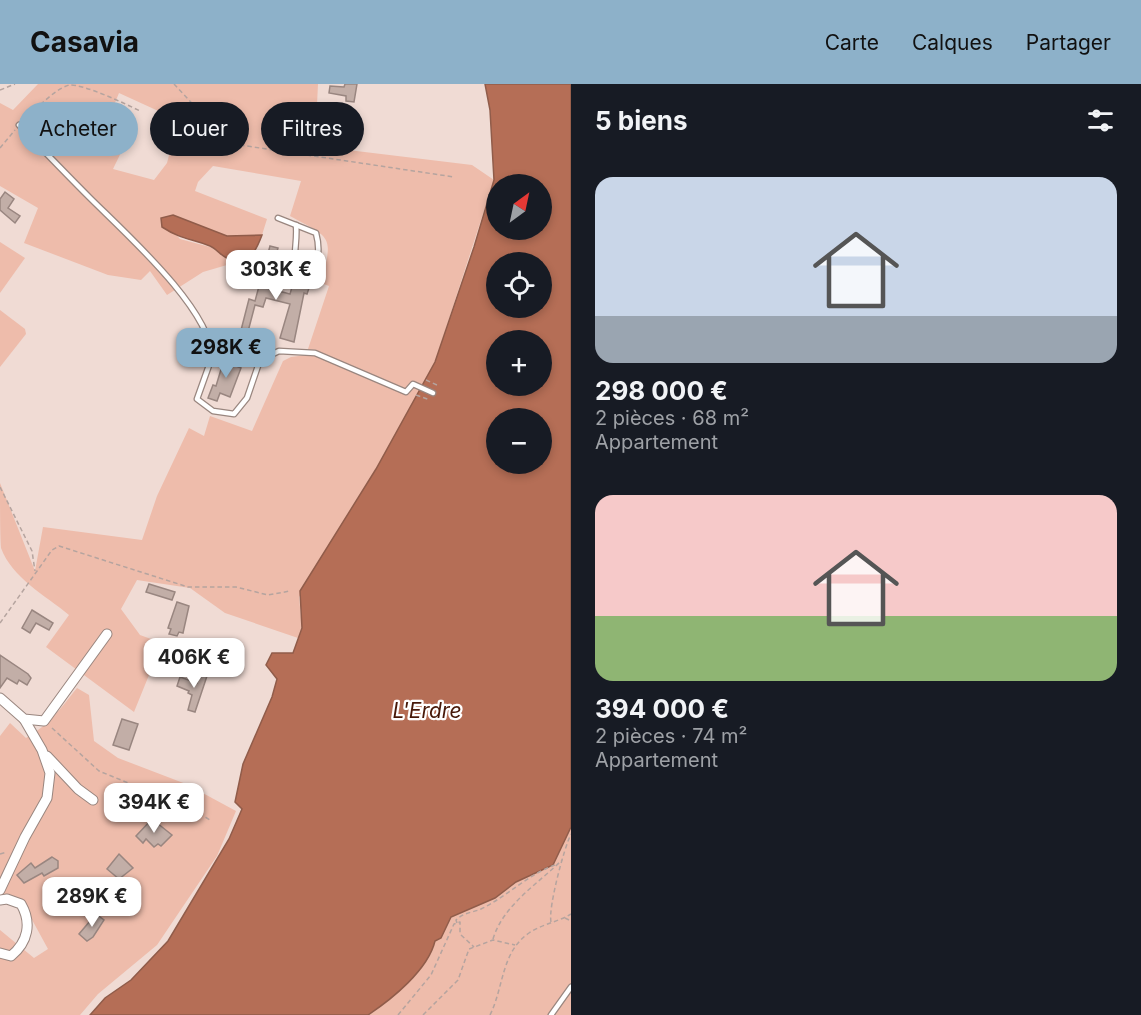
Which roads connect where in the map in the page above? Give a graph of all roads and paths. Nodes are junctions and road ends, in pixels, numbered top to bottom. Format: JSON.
{"nodes":[{"id":1,"x":15,"y":84,"type":"edge"},
{"id":2,"x":174,"y":84,"type":"edge"},
{"id":3,"x":0,"y":90,"type":"edge"},
{"id":4,"x":46,"y":102,"type":"edge"},
{"id":5,"x":120,"y":102,"type":"edge"},
{"id":6,"x":18,"y":126,"type":"edge"},
{"id":7,"x":0,"y":148,"type":"edge"},
{"id":8,"x":49,"y":156,"type":"edge"},
{"id":9,"x":454,"y":177,"type":"dead end"},
{"id":10,"x":278,"y":218,"type":"dead end"},
{"id":11,"x":296,"y":225,"type":"junction"},
{"id":12,"x":298,"y":277,"type":"dead end"},
{"id":13,"x":307,"y":278,"type":"dead end"},
{"id":14,"x":210,"y":344,"type":"junction"},
{"id":15,"x":260,"y":360,"type":"junction"},
{"id":16,"x":426,"y":380,"type":"dead end"},
{"id":17,"x":437,"y":385,"type":"dead end"},
{"id":18,"x":433,"y":393,"type":"dead end"},
{"id":19,"x":417,"y":395,"type":"dead end"},
{"id":20,"x":430,"y":400,"type":"dead end"},
{"id":21,"x":0,"y":487,"type":"edge"},
{"id":22,"x":35,"y":572,"type":"junction"},
{"id":23,"x":290,"y":591,"type":"dead end"},
{"id":24,"x":0,"y":623,"type":"edge"},
{"id":25,"x":107,"y":634,"type":"dead end"},
{"id":26,"x":0,"y":698,"type":"edge"},
{"id":27,"x":24,"y":719,"type":"junction"},
{"id":28,"x":44,"y":722,"type":"junction"},
{"id":29,"x":42,"y":750,"type":"junction"},
{"id":30,"x":93,"y":800,"type":"dead end"},
{"id":31,"x":210,"y":820,"type":"dead end"},
{"id":32,"x":571,"y":834,"type":"edge"},
{"id":33,"x":562,"y":860,"type":"junction"},
{"id":34,"x":558,"y":864,"type":"junction"},
{"id":35,"x":0,"y":890,"type":"edge"},
{"id":36,"x":0,"y":900,"type":"edge"},
{"id":37,"x":571,"y":914,"type":"edge"},
{"id":38,"x":564,"y":918,"type":"junction"},
{"id":39,"x":571,"y":921,"type":"edge"},
{"id":40,"x":457,"y":923,"type":"junction"},
{"id":41,"x":551,"y":924,"type":"junction"},
{"id":42,"x":493,"y":940,"type":"junction"},
{"id":43,"x":516,"y":945,"type":"junction"},
{"id":44,"x":474,"y":947,"type":"junction"},
{"id":45,"x":0,"y":954,"type":"edge"},
{"id":46,"x":571,"y":987,"type":"edge"},
{"id":47,"x":398,"y":1015,"type":"edge"},
{"id":48,"x":423,"y":1015,"type":"edge"},
{"id":49,"x":490,"y":1015,"type":"edge"},
{"id":50,"x":551,"y":1015,"type":"edge"}],
"edges":[{"from":1,"to":3,"type":"path"},
{"from":2,"to":9,"type":"path"},
{"from":4,"to":5,"type":"path"},
{"from":6,"to":7,"type":"path"},
{"from":8,"to":14,"type":"lane"},
{"from":10,"to":11,"type":"lane"},
{"from":11,"to":12,"type":"lane"},
{"from":11,"to":13,"type":"lane"},
{"from":14,"to":15,"type":"lane"},
{"from":14,"to":15,"type":"lane"},
{"from":15,"to":18,"type":"lane"},
{"from":16,"to":17,"type":"path"},
{"from":19,"to":20,"type":"path"},
{"from":21,"to":22,"type":"path"},
{"from":22,"to":23,"type":"path"},
{"from":22,"to":24,"type":"path"},
{"from":25,"to":28,"type":"street"},
{"from":26,"to":27,"type":"street"},
{"from":27,"to":28,"type":"street"},
{"from":27,"to":29,"type":"street"},
{"from":28,"to":31,"type":"path"},
{"from":29,"to":30,"type":"street"},
{"from":29,"to":35,"type":"street"},
{"from":32,"to":33,"type":"path"},
{"from":33,"to":34,"type":"path"},
{"from":33,"to":41,"type":"path"},
{"from":34,"to":40,"type":"path"},
{"from":34,"to":42,"type":"path"},
{"from":36,"to":45,"type":"street"},
{"from":37,"to":38,"type":"path"},
{"from":38,"to":39,"type":"path"},
{"from":38,"to":41,"type":"path"},
{"from":40,"to":44,"type":"path"},
{"from":40,"to":47,"type":"path"},
{"from":41,"to":43,"type":"path"},
{"from":42,"to":43,"type":"path"},
{"from":42,"to":44,"type":"path"},
{"from":43,"to":49,"type":"path"},
{"from":44,"to":48,"type":"path"},
{"from":46,"to":50,"type":"lane"}]}
